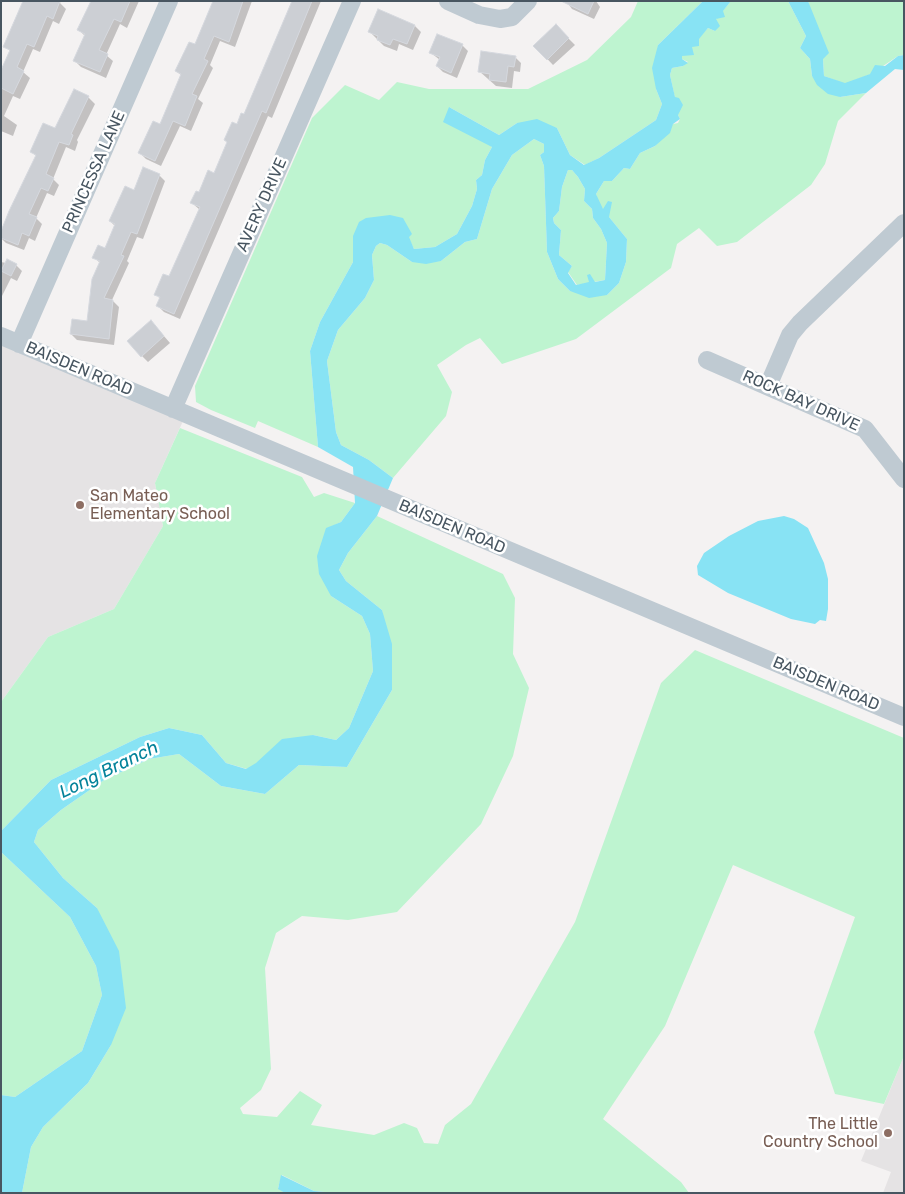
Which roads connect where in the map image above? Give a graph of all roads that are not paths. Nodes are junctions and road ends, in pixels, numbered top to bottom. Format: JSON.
{"nodes":[{"id":1,"x":169,"y":1,"type":"edge"},
{"id":2,"x":352,"y":1,"type":"edge"},
{"id":3,"x":448,"y":1,"type":"edge"},
{"id":4,"x":528,"y":1,"type":"edge"},
{"id":5,"x":904,"y":223,"type":"edge"},
{"id":6,"x":1,"y":336,"type":"edge"},
{"id":7,"x":19,"y":344,"type":"junction"},
{"id":8,"x":707,"y":360,"type":"dead end"},
{"id":9,"x":768,"y":386,"type":"junction"},
{"id":10,"x":173,"y":409,"type":"junction"},
{"id":11,"x":904,"y":479,"type":"edge"},
{"id":12,"x":904,"y":717,"type":"edge"}],
"edges":[{"from":1,"to":7,"type":"street","name":"PRINCESSA LANE"},
{"from":2,"to":10,"type":"street","name":"AVERY DRIVE"},
{"from":3,"to":4,"type":"street"},
{"from":5,"to":9,"type":"street"},
{"from":6,"to":7,"type":"street","name":"BAISDEN ROAD"},
{"from":7,"to":10,"type":"street","name":"BAISDEN ROAD"},
{"from":8,"to":9,"type":"street","name":"ROCK BAY DRIVE"},
{"from":9,"to":11,"type":"street","name":"ROCK BAY DRIVE"},
{"from":10,"to":12,"type":"street","name":"BAISDEN ROAD"}]}
